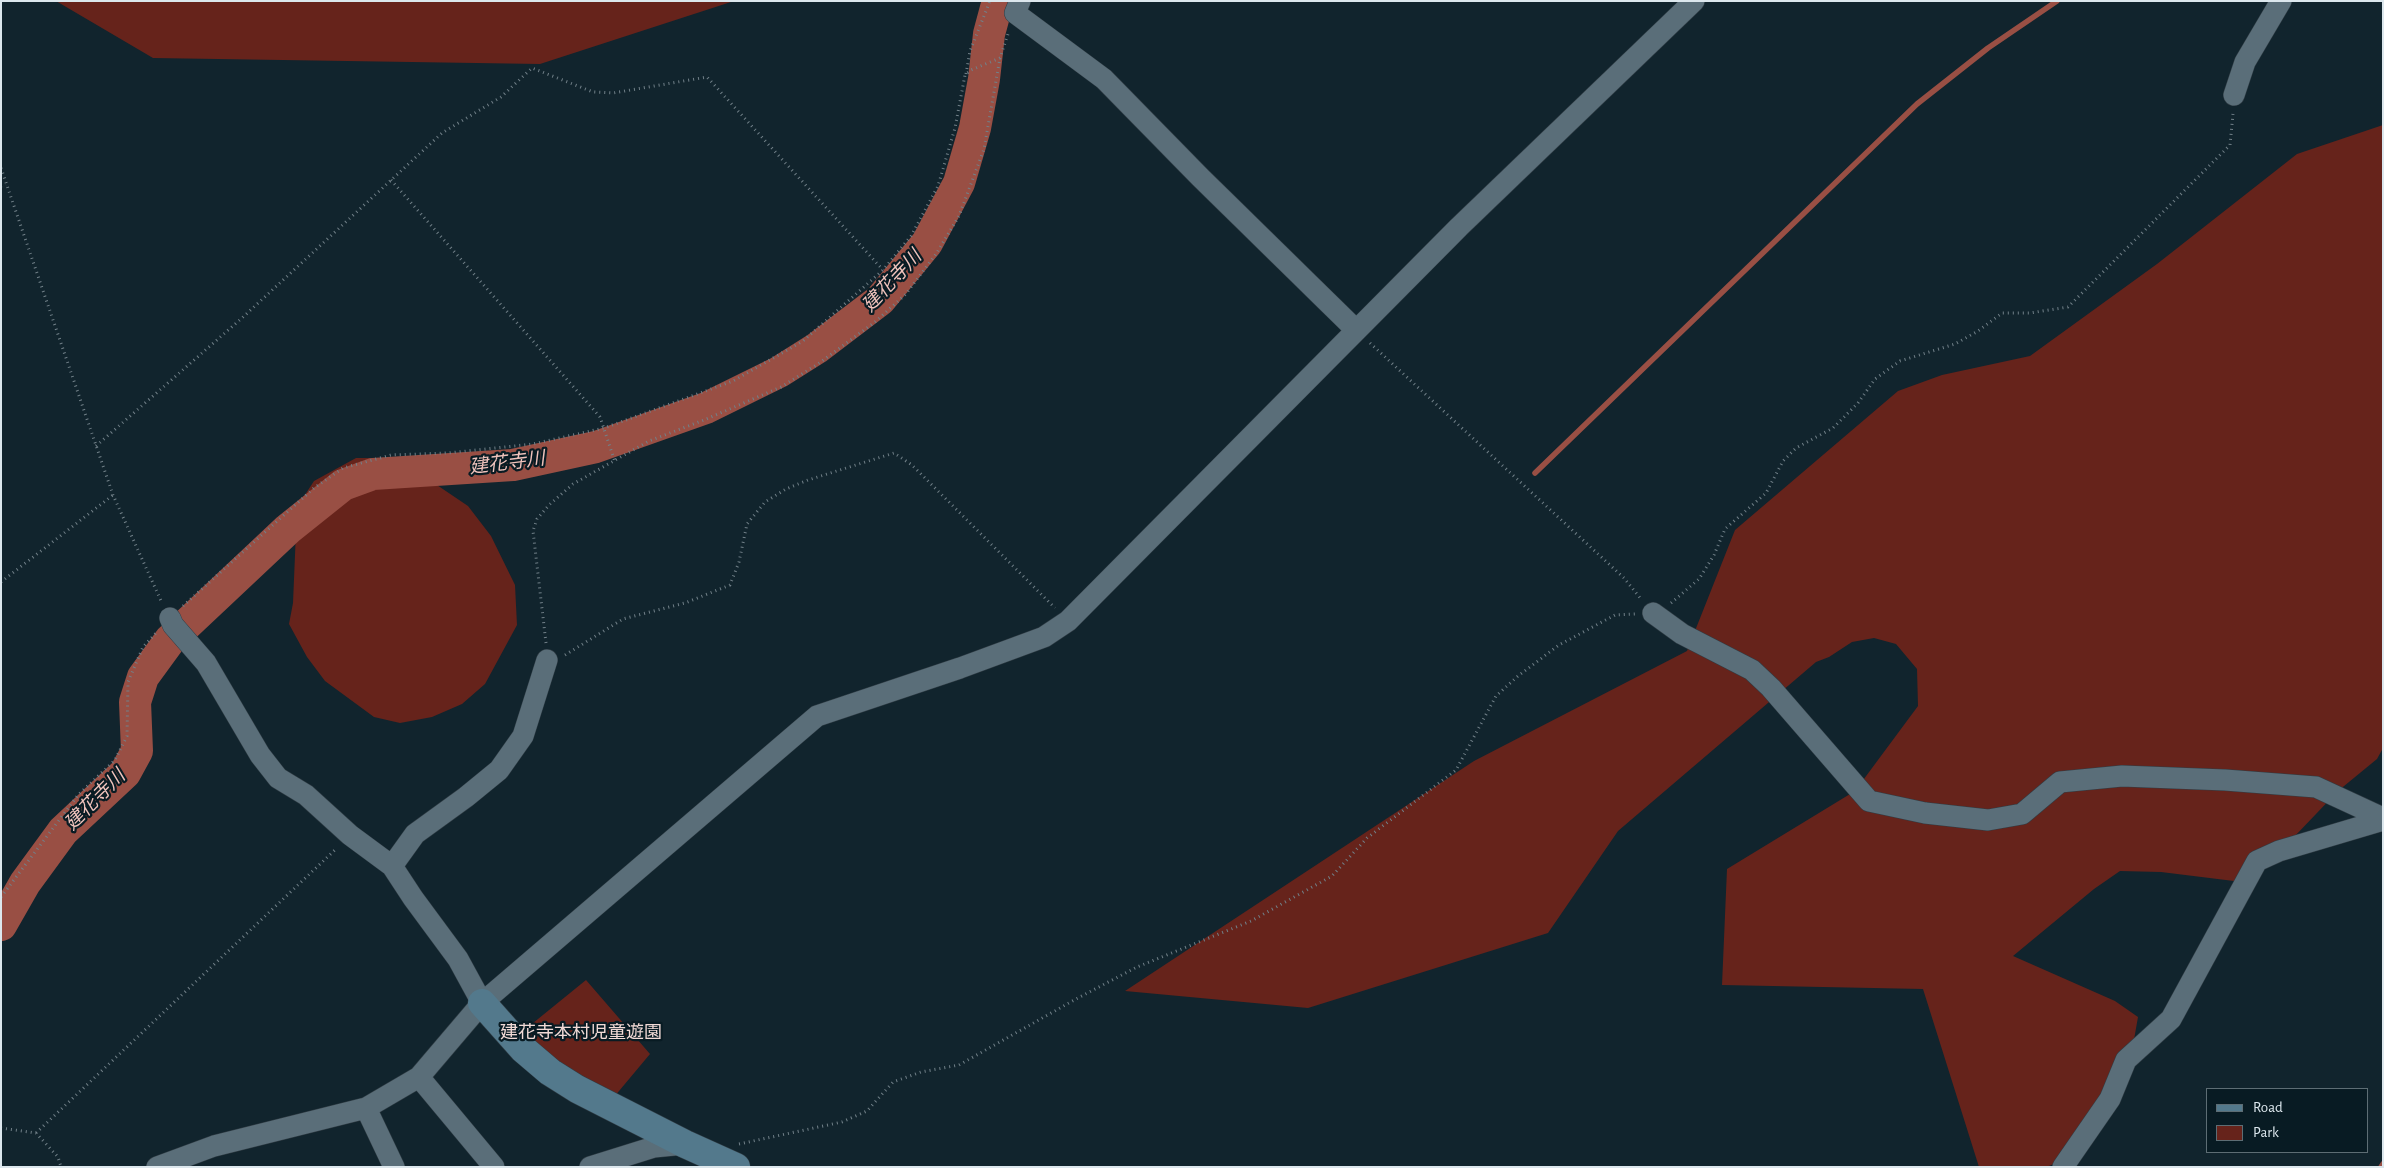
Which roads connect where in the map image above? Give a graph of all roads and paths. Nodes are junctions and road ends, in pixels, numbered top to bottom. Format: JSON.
{"nodes":[{"id":1,"x":990,"y":1,"type":"edge"},
{"id":2,"x":1694,"y":1,"type":"edge"},
{"id":3,"x":2280,"y":1,"type":"edge"},
{"id":4,"x":1018,"y":7,"type":"edge"},
{"id":5,"x":1000,"y":58,"type":"junction"},
{"id":6,"x":966,"y":75,"type":"junction"},
{"id":7,"x":2234,"y":95,"type":"joint"},
{"id":8,"x":1,"y":168,"type":"edge"},
{"id":9,"x":391,"y":180,"type":"junction"},
{"id":10,"x":6,"y":185,"type":"junction"},
{"id":11,"x":1,"y":186,"type":"edge"},
{"id":12,"x":883,"y":270,"type":"junction"},
{"id":13,"x":1356,"y":330,"type":"junction"},
{"id":14,"x":605,"y":429,"type":"junction"},
{"id":15,"x":96,"y":446,"type":"junction"},
{"id":16,"x":615,"y":462,"type":"junction"},
{"id":17,"x":113,"y":495,"type":"junction"},
{"id":18,"x":1,"y":582,"type":"edge"},
{"id":19,"x":1653,"y":613,"type":"junction"},
{"id":20,"x":1068,"y":621,"type":"junction"},
{"id":21,"x":176,"y":627,"type":"junction"},
{"id":22,"x":547,"y":660,"type":"junction"},
{"id":23,"x":2383,"y":819,"type":"edge"},
{"id":24,"x":350,"y":835,"type":"junction"},
{"id":25,"x":392,"y":866,"type":"junction"},
{"id":26,"x":1,"y":897,"type":"edge"},
{"id":27,"x":482,"y":1003,"type":"junction"},
{"id":28,"x":418,"y":1077,"type":"junction"},
{"id":29,"x":366,"y":1108,"type":"junction"},
{"id":30,"x":1,"y":1128,"type":"edge"},
{"id":31,"x":36,"y":1132,"type":"junction"},
{"id":32,"x":685,"y":1144,"type":"junction"},
{"id":33,"x":724,"y":1164,"type":"edge"},
{"id":34,"x":61,"y":1167,"type":"edge"},
{"id":35,"x":157,"y":1167,"type":"edge"},
{"id":36,"x":394,"y":1167,"type":"edge"},
{"id":37,"x":494,"y":1167,"type":"edge"},
{"id":38,"x":590,"y":1167,"type":"edge"},
{"id":39,"x":2063,"y":1167,"type":"edge"}],
"edges":[{"from":1,"to":6,"type":"path"},
{"from":2,"to":13,"type":"street"},
{"from":3,"to":7,"type":"street"},
{"from":4,"to":5,"type":"path"},
{"from":4,"to":13,"type":"street"},
{"from":5,"to":6,"type":"path"},
{"from":5,"to":16,"type":"path"},
{"from":6,"to":12,"type":"path"},
{"from":7,"to":19,"type":"path"},
{"from":8,"to":10,"type":"path"},
{"from":9,"to":12,"type":"path"},
{"from":9,"to":14,"type":"path"},
{"from":9,"to":15,"type":"path"},
{"from":10,"to":11,"type":"path"},
{"from":10,"to":15,"type":"path"},
{"from":12,"to":14,"type":"path"},
{"from":13,"to":19,"type":"path"},
{"from":13,"to":20,"type":"street"},
{"from":14,"to":16,"type":"path"},
{"from":14,"to":21,"type":"path"},
{"from":15,"to":17,"type":"path"},
{"from":16,"to":22,"type":"path"},
{"from":17,"to":18,"type":"path"},
{"from":17,"to":21,"type":"path"},
{"from":19,"to":23,"type":"street"},
{"from":19,"to":33,"type":"path"},
{"from":20,"to":22,"type":"path"},
{"from":20,"to":27,"type":"street"},
{"from":21,"to":24,"type":"street"},
{"from":21,"to":26,"type":"path"},
{"from":22,"to":25,"type":"street"},
{"from":23,"to":39,"type":"street"},
{"from":24,"to":25,"type":"street"},
{"from":24,"to":31,"type":"path"},
{"from":25,"to":27,"type":"street"},
{"from":27,"to":28,"type":"street"},
{"from":27,"to":32,"type":"street"},
{"from":28,"to":29,"type":"street"},
{"from":28,"to":37,"type":"street"},
{"from":29,"to":35,"type":"street"},
{"from":29,"to":36,"type":"street"},
{"from":30,"to":31,"type":"path"},
{"from":31,"to":34,"type":"path"},
{"from":32,"to":33,"type":"street"},
{"from":32,"to":38,"type":"street"}]}
